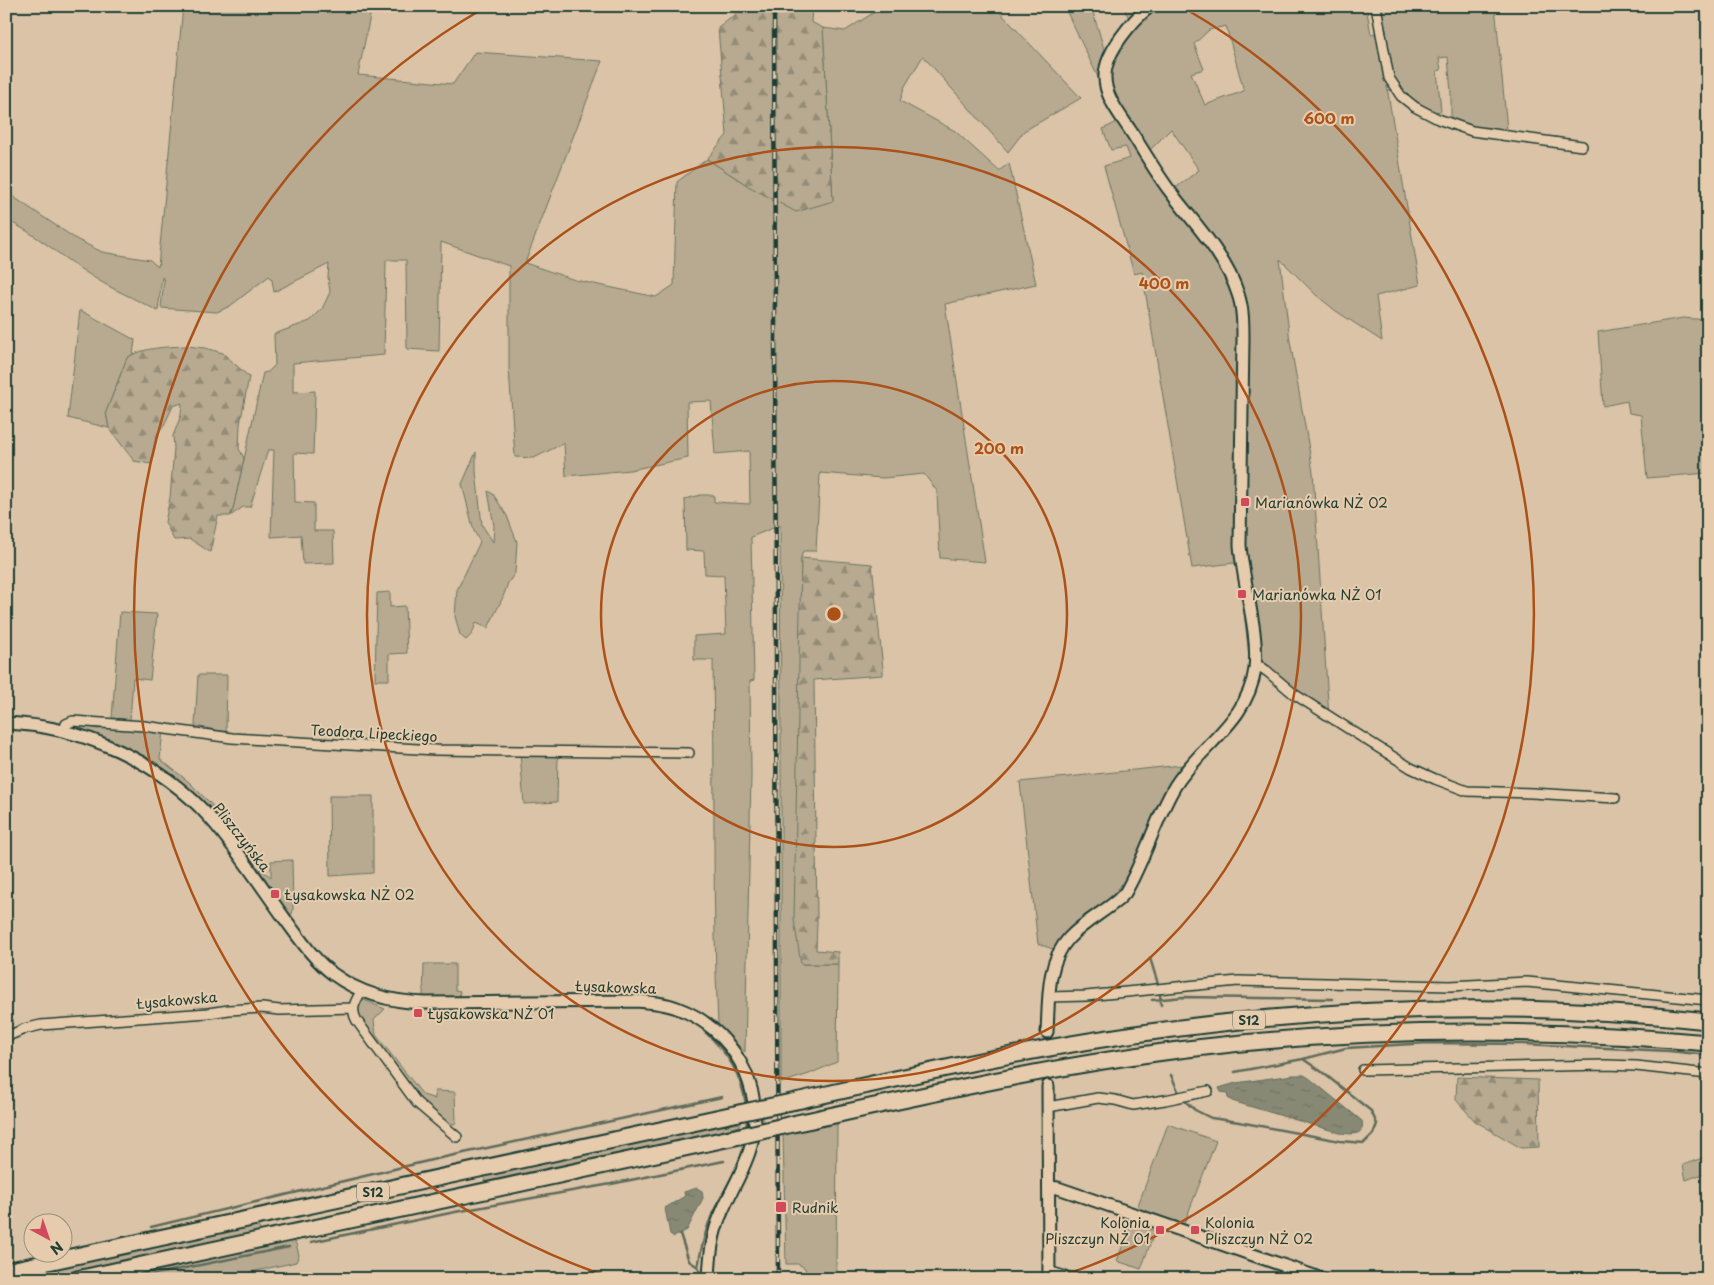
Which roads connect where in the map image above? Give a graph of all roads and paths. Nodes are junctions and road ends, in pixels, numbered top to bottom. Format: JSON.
{"nodes":[{"id":1,"x":1150,"y":6,"type":"edge"},
{"id":2,"x":1376,"y":6,"type":"edge"},
{"id":3,"x":1582,"y":146,"type":"dead end"},
{"id":4,"x":1255,"y":666,"type":"junction"},
{"id":5,"x":6,"y":723,"type":"edge"},
{"id":6,"x":64,"y":731,"type":"junction"},
{"id":7,"x":689,"y":753,"type":"dead end"},
{"id":8,"x":1614,"y":798,"type":"dead end"},
{"id":9,"x":362,"y":990,"type":"junction"},
{"id":10,"x":1049,"y":998,"type":"junction"},
{"id":11,"x":1708,"y":1000,"type":"edge"},
{"id":12,"x":353,"y":1008,"type":"junction"},
{"id":13,"x":1708,"y":1021,"type":"edge"},
{"id":14,"x":1047,"y":1032,"type":"tunnel mouth"},
{"id":15,"x":6,"y":1037,"type":"edge"},
{"id":16,"x":1708,"y":1044,"type":"edge"},
{"id":17,"x":1363,"y":1070,"type":"dead end"},
{"id":18,"x":1708,"y":1074,"type":"edge"},
{"id":19,"x":1048,"y":1086,"type":"tunnel mouth"},
{"id":20,"x":1208,"y":1091,"type":"dead end"},
{"id":21,"x":1048,"y":1107,"type":"junction"},
{"id":22,"x":457,"y":1137,"type":"dead end"},
{"id":23,"x":1049,"y":1187,"type":"junction"},
{"id":24,"x":6,"y":1271,"type":"edge"},
{"id":25,"x":1049,"y":1275,"type":"edge"},
{"id":26,"x":77,"y":1279,"type":"edge"},
{"id":27,"x":709,"y":1279,"type":"edge"},
{"id":28,"x":1075,"y":1279,"type":"edge"},
{"id":29,"x":1323,"y":1279,"type":"edge"}],
"edges":[{"from":1,"to":4,"type":"street"},
{"from":2,"to":3,"type":"street"},
{"from":4,"to":8,"type":"street"},
{"from":4,"to":10,"type":"street"},
{"from":5,"to":6,"type":"street","name":"Pliszczyńska"},
{"from":6,"to":7,"type":"street","name":"Teodora Lipeckiego"},
{"from":6,"to":9,"type":"street","name":"Pliszczyńska"},
{"from":9,"to":12,"type":"street"},
{"from":9,"to":27,"type":"street","name":"Łysakowska"},
{"from":10,"to":11,"type":"street"},
{"from":10,"to":14,"type":"street"},
{"from":12,"to":15,"type":"street","name":"Łysakowska"},
{"from":12,"to":22,"type":"street"},
{"from":13,"to":24,"type":"highway","number":"S12","bridge":true},
{"from":16,"to":26,"type":"highway","number":"S12","bridge":true},
{"from":17,"to":18,"type":"street"},
{"from":19,"to":21,"type":"street"},
{"from":20,"to":21,"type":"street"},
{"from":21,"to":23,"type":"street"},
{"from":23,"to":25,"type":"street"},
{"from":23,"to":29,"type":"street"},
{"from":25,"to":28,"type":"street"}]}
